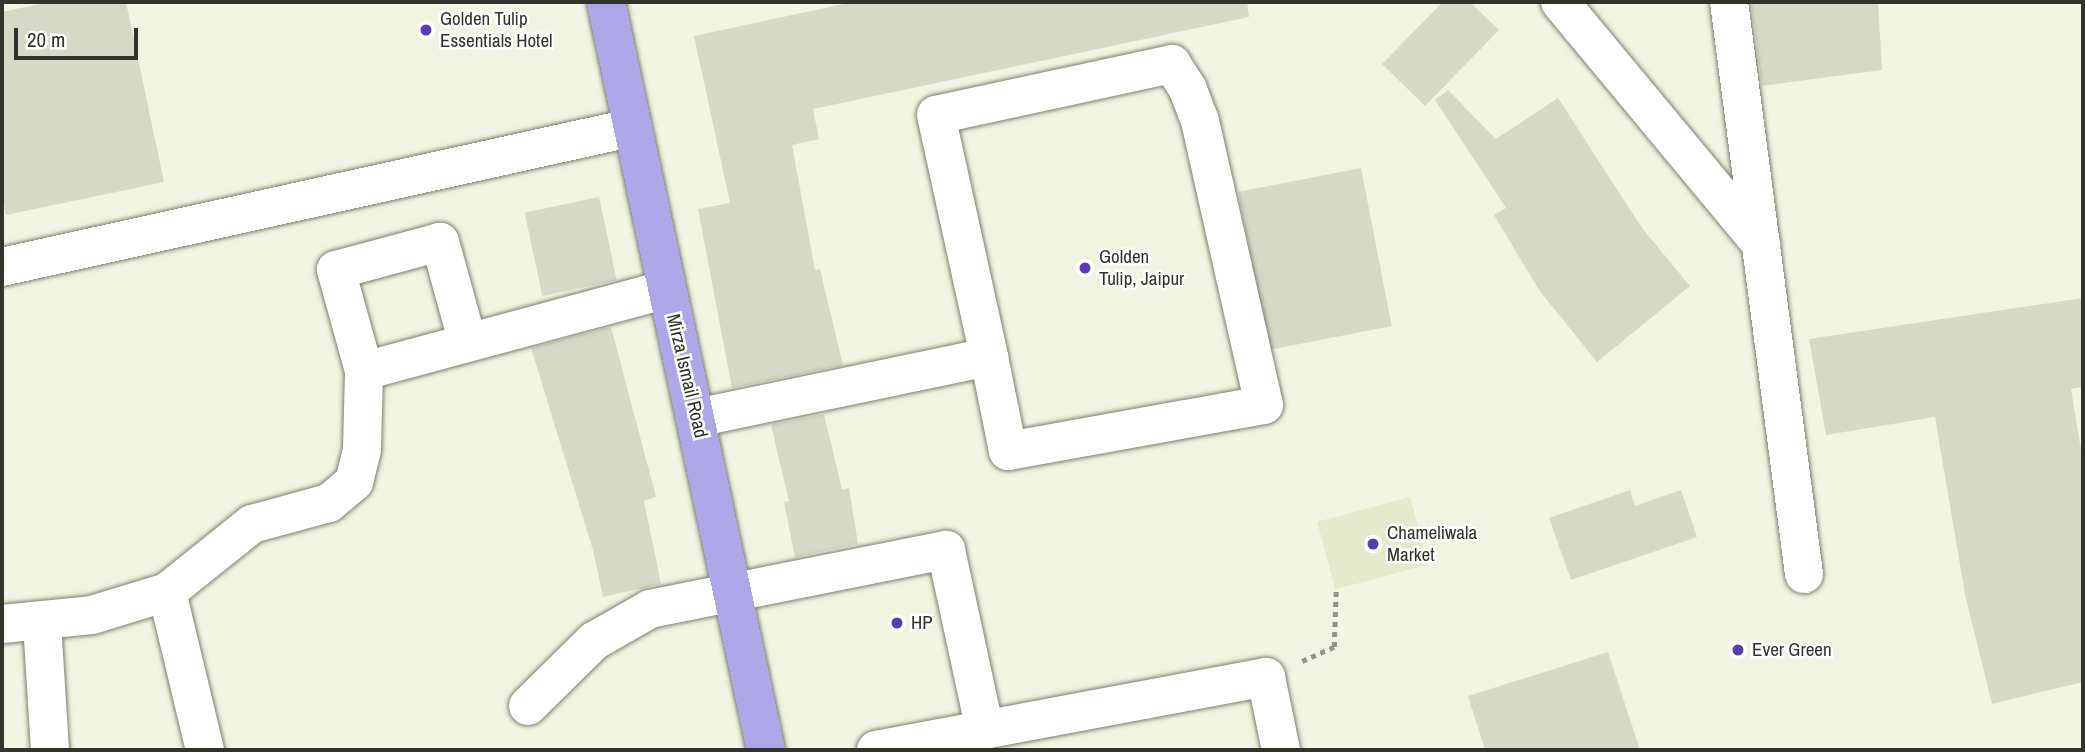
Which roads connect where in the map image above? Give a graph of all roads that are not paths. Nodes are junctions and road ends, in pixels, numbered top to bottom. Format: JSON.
{"nodes":[{"id":1,"x":606,"y":2,"type":"edge"},
{"id":2,"x":1560,"y":2,"type":"edge"},
{"id":3,"x":1729,"y":2,"type":"edge"},
{"id":4,"x":630,"y":128,"type":"junction"},
{"id":5,"x":1761,"y":244,"type":"junction"},
{"id":6,"x":2,"y":267,"type":"edge"},
{"id":7,"x":667,"y":289,"type":"junction"},
{"id":8,"x":467,"y":340,"type":"junction"},
{"id":9,"x":989,"y":357,"type":"junction"},
{"id":10,"x":364,"y":371,"type":"junction"},
{"id":11,"x":696,"y":418,"type":"junction"},
{"id":12,"x":1804,"y":573,"type":"dead end"},
{"id":13,"x":736,"y":591,"type":"junction"},
{"id":14,"x":167,"y":592,"type":"junction"},
{"id":15,"x":42,"y":623,"type":"junction"},
{"id":16,"x":2,"y":624,"type":"edge"},
{"id":17,"x":528,"y":706,"type":"dead end"},
{"id":18,"x":985,"y":730,"type":"junction"},
{"id":19,"x":50,"y":750,"type":"edge"},
{"id":20,"x":205,"y":750,"type":"edge"},
{"id":21,"x":766,"y":750,"type":"edge"},
{"id":22,"x":876,"y":750,"type":"edge"},
{"id":23,"x":1281,"y":750,"type":"edge"}],
"edges":[{"from":1,"to":4,"type":"highway","name":"Mirza Ismail Road"},
{"from":2,"to":5,"type":"street"},
{"from":3,"to":5,"type":"street"},
{"from":4,"to":6,"type":"street"},
{"from":4,"to":7,"type":"highway","name":"Mirza Ismail Road"},
{"from":5,"to":12,"type":"street"},
{"from":7,"to":8,"type":"street"},
{"from":7,"to":11,"type":"highway","name":"Mirza Ismail Road"},
{"from":8,"to":10,"type":"street"},
{"from":8,"to":10,"type":"street"},
{"from":9,"to":9,"type":"street"},
{"from":9,"to":11,"type":"street"},
{"from":10,"to":14,"type":"street"},
{"from":11,"to":13,"type":"highway","name":"Mirza Ismail Road"},
{"from":13,"to":17,"type":"street"},
{"from":13,"to":18,"type":"street"},
{"from":13,"to":21,"type":"highway","name":"Mirza Ismail Road"},
{"from":14,"to":15,"type":"street"},
{"from":14,"to":20,"type":"street"},
{"from":15,"to":16,"type":"street"},
{"from":15,"to":19,"type":"street"},
{"from":18,"to":22,"type":"street"},
{"from":18,"to":23,"type":"street"}]}
